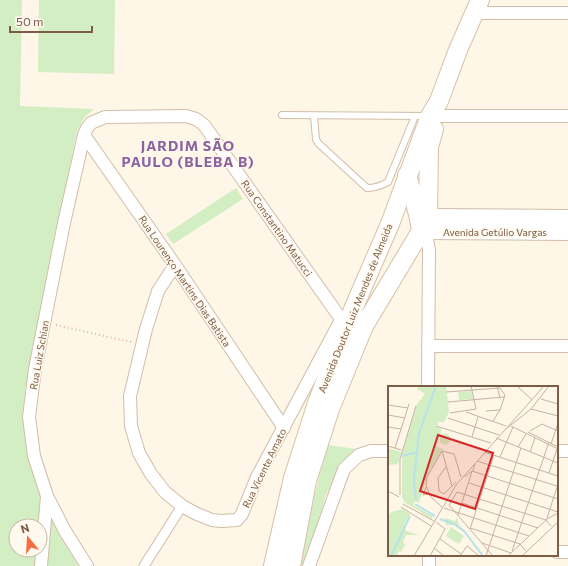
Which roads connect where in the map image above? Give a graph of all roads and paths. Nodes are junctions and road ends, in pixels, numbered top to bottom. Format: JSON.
{"nodes":[{"id":1,"x":478,"y":6,"type":"edge"},
{"id":2,"x":568,"y":13,"type":"edge"},
{"id":3,"x":430,"y":112,"type":"junction"},
{"id":4,"x":282,"y":115,"type":"dead end"},
{"id":5,"x":314,"y":116,"type":"junction"},
{"id":6,"x":568,"y":116,"type":"edge"},
{"id":7,"x":84,"y":135,"type":"junction"},
{"id":8,"x":407,"y":175,"type":"junction"},
{"id":9,"x":568,"y":218,"type":"edge"},
{"id":10,"x":390,"y":224,"type":"junction"},
{"id":11,"x":422,"y":232,"type":"junction"},
{"id":12,"x":568,"y":232,"type":"edge"},
{"id":13,"x":175,"y":265,"type":"junction"},
{"id":14,"x":348,"y":313,"type":"junction"},
{"id":15,"x":45,"y":322,"type":"junction"},
{"id":16,"x":334,"y":343,"type":"junction"},
{"id":17,"x":142,"y":344,"type":"junction"},
{"id":18,"x":428,"y":346,"type":"junction"},
{"id":19,"x":568,"y":346,"type":"edge"},
{"id":20,"x":428,"y":386,"type":"edge"},
{"id":21,"x":284,"y":428,"type":"junction"},
{"id":22,"x":388,"y":452,"type":"edge"},
{"id":23,"x":47,"y":496,"type":"junction"},
{"id":24,"x":182,"y":506,"type":"junction"},
{"id":25,"x":41,"y":566,"type":"edge"},
{"id":26,"x":87,"y":566,"type":"edge"},
{"id":27,"x":144,"y":566,"type":"edge"},
{"id":28,"x":273,"y":566,"type":"edge"},
{"id":29,"x":291,"y":566,"type":"edge"},
{"id":30,"x":309,"y":566,"type":"edge"}],
"edges":[{"from":1,"to":2,"type":"street"},
{"from":1,"to":3,"type":"main road","name":"Avenida Doutor Luiz Mendes de Almeida"},
{"from":3,"to":5,"type":"lane"},
{"from":3,"to":5,"type":"lane"},
{"from":3,"to":6,"type":"street"},
{"from":3,"to":8,"type":"main road","name":"Avenida Doutor Luiz Mendes de Almeida"},
{"from":3,"to":11,"type":"main road","name":"Avenida Doutor Luiz Mendes de Almeida"},
{"from":4,"to":5,"type":"lane"},
{"from":7,"to":13,"type":"street","name":"Rua Lourenço Martins Dias Batista"},
{"from":7,"to":14,"type":"street","name":"Rua Constantino Matucci"},
{"from":7,"to":15,"type":"street","name":"Rua Luiz Schian"},
{"from":8,"to":10,"type":"main road","name":"Avenida Doutor Luiz Mendes de Almeida"},
{"from":8,"to":11,"type":"main road"},
{"from":9,"to":11,"type":"street","name":"Avenida Getúlio Vargas"},
{"from":10,"to":11,"type":"main road"},
{"from":10,"to":14,"type":"main road","name":"Avenida Doutor Luiz Mendes de Almeida"},
{"from":11,"to":12,"type":"street","name":"Avenida Getúlio Vargas"},
{"from":11,"to":18,"type":"street"},
{"from":11,"to":29,"type":"main road","name":"Avenida Doutor Luiz Mendes de Almeida"},
{"from":13,"to":17,"type":"street","name":"Rua Vicente Amato"},
{"from":13,"to":21,"type":"street","name":"Rua Lourenço Martins Dias Batista"},
{"from":14,"to":16,"type":"main road","name":"Avenida Doutor Luiz Mendes de Almeida"},
{"from":15,"to":17,"type":"path"},
{"from":15,"to":23,"type":"street","name":"Rua Luiz Schian"},
{"from":16,"to":21,"type":"street","name":"Rua Vicente Amato"},
{"from":16,"to":28,"type":"main road","name":"Avenida Doutor Luiz Mendes de Almeida"},
{"from":17,"to":24,"type":"street","name":"Rua Vicente Amato"},
{"from":18,"to":19,"type":"street"},
{"from":18,"to":20,"type":"street"},
{"from":21,"to":24,"type":"street","name":"Rua Vicente Amato"},
{"from":22,"to":30,"type":"street"},
{"from":23,"to":25,"type":"street"},
{"from":23,"to":26,"type":"street","name":"Rua Luiz Schian"},
{"from":24,"to":27,"type":"street"}]}
